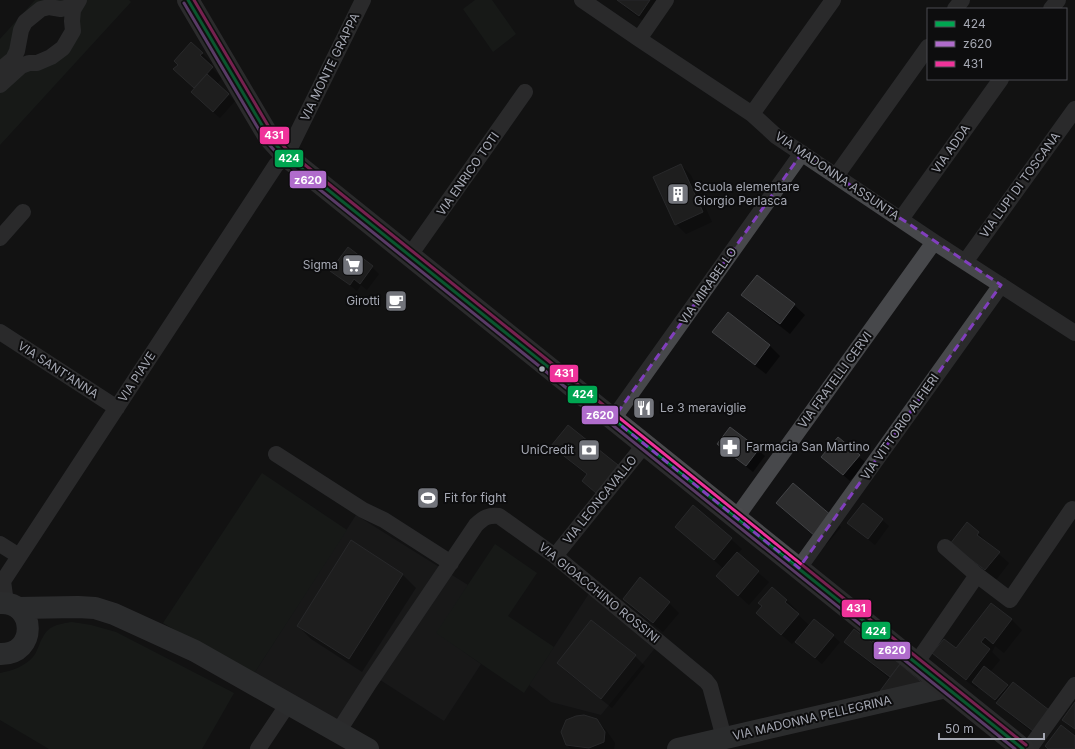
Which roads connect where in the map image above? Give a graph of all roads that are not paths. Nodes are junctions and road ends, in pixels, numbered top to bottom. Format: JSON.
{"nodes":[{"id":1,"x":78,"y":0,"type":"edge"},
{"id":2,"x":188,"y":0,"type":"edge"},
{"id":3,"x":363,"y":0,"type":"edge"},
{"id":4,"x":582,"y":0,"type":"edge"},
{"id":5,"x":666,"y":0,"type":"edge"},
{"id":6,"x":833,"y":0,"type":"edge"},
{"id":7,"x":962,"y":0,"type":"edge"},
{"id":8,"x":1058,"y":0,"type":"edge"},
{"id":9,"x":956,"y":8,"type":"edge"},
{"id":10,"x":1052,"y":8,"type":"edge"},
{"id":11,"x":638,"y":39,"type":"junction"},
{"id":12,"x":927,"y":48,"type":"edge"},
{"id":13,"x":0,"y":70,"type":"edge"},
{"id":14,"x":1000,"y":80,"type":"edge"},
{"id":15,"x":0,"y":85,"type":"edge"},
{"id":16,"x":525,"y":92,"type":"dead end"},
{"id":17,"x":1075,"y":109,"type":"edge"},
{"id":18,"x":752,"y":114,"type":"junction"},
{"id":19,"x":802,"y":153,"type":"junction"},
{"id":20,"x":286,"y":156,"type":"junction"},
{"id":21,"x":836,"y":176,"type":"junction"},
{"id":22,"x":22,"y":212,"type":"dead end"},
{"id":23,"x":901,"y":220,"type":"junction"},
{"id":24,"x":0,"y":238,"type":"edge"},
{"id":25,"x":934,"y":242,"type":"junction"},
{"id":26,"x":410,"y":255,"type":"junction"},
{"id":27,"x":965,"y":262,"type":"junction"},
{"id":28,"x":1001,"y":285,"type":"junction"},
{"id":29,"x":0,"y":332,"type":"edge"},
{"id":30,"x":1075,"y":333,"type":"edge"},
{"id":31,"x":117,"y":408,"type":"junction"},
{"id":32,"x":613,"y":419,"type":"junction"},
{"id":33,"x":645,"y":444,"type":"junction"},
{"id":34,"x":276,"y":454,"type":"dead end"},
{"id":35,"x":1072,"y":510,"type":"dead end"},
{"id":36,"x":736,"y":518,"type":"junction"},
{"id":37,"x":0,"y":544,"type":"edge"},
{"id":38,"x":945,"y":547,"type":"dead end"},
{"id":39,"x":19,"y":556,"type":"junction"},
{"id":40,"x":555,"y":556,"type":"junction"},
{"id":41,"x":451,"y":563,"type":"junction"},
{"id":42,"x":799,"y":568,"type":"junction"},
{"id":43,"x":977,"y":575,"type":"junction"},
{"id":44,"x":8,"y":604,"type":"edge"},
{"id":45,"x":58,"y":608,"type":"junction"},
{"id":46,"x":28,"y":628,"type":"junction"},
{"id":47,"x":0,"y":654,"type":"edge"},
{"id":48,"x":916,"y":662,"type":"junction"},
{"id":49,"x":1075,"y":685,"type":"edge"},
{"id":50,"x":946,"y":687,"type":"junction"},
{"id":51,"x":288,"y":704,"type":"junction"},
{"id":52,"x":338,"y":732,"type":"junction"},
{"id":53,"x":724,"y":738,"type":"junction"},
{"id":54,"x":258,"y":749,"type":"edge"},
{"id":55,"x":368,"y":749,"type":"edge"},
{"id":56,"x":678,"y":749,"type":"edge"},
{"id":57,"x":1023,"y":749,"type":"edge"},
{"id":58,"x":1029,"y":749,"type":"edge"}],
"edges":[{"from":1,"to":13,"type":"street"},
{"from":1,"to":15,"type":"street"},
{"from":2,"to":20,"type":"main road"},
{"from":3,"to":20,"type":"street","name":"VIA MONTE GRAPPA"},
{"from":4,"to":11,"type":"street","name":"VIA MADONNA ASSUNTA"},
{"from":5,"to":11,"type":"street"},
{"from":6,"to":18,"type":"street"},
{"from":7,"to":9,"type":"street"},
{"from":8,"to":10,"type":"street"},
{"from":11,"to":18,"type":"street","name":"VIA MADONNA ASSUNTA"},
{"from":12,"to":21,"type":"street"},
{"from":14,"to":23,"type":"street","name":"VIA ADDA"},
{"from":16,"to":26,"type":"street","name":"VIA ENRICO TOTI"},
{"from":17,"to":27,"type":"street","name":"VIA LUPI DI TOSCANA"},
{"from":18,"to":19,"type":"street","name":"VIA MADONNA ASSUNTA"},
{"from":19,"to":21,"type":"street","name":"VIA MADONNA ASSUNTA"},
{"from":19,"to":32,"type":"street","name":"VIA MIRABELLO"},
{"from":20,"to":26,"type":"main road"},
{"from":20,"to":31,"type":"street","name":"VIA PIAVE"},
{"from":21,"to":23,"type":"street","name":"VIA MADONNA ASSUNTA"},
{"from":22,"to":24,"type":"street"},
{"from":23,"to":25,"type":"street","name":"VIA MADONNA ASSUNTA"},
{"from":25,"to":27,"type":"street","name":"VIA MADONNA ASSUNTA"},
{"from":25,"to":36,"type":"street","name":"VIA FRATELLI CERVI"},
{"from":26,"to":32,"type":"main road"},
{"from":27,"to":28,"type":"street","name":"VIA MADONNA ASSUNTA"},
{"from":28,"to":30,"type":"street","name":"VIA MADONNA ASSUNTA"},
{"from":28,"to":42,"type":"street","name":"VIA VITTORIO ALFIERI"},
{"from":29,"to":31,"type":"street","name":"VIA SANT'ANNA"},
{"from":31,"to":39,"type":"street","name":"VIA PIAVE"},
{"from":32,"to":33,"type":"main road"},
{"from":33,"to":36,"type":"main road"},
{"from":33,"to":40,"type":"street","name":"VIA LEONCAVALLO"},
{"from":34,"to":41,"type":"street"},
{"from":35,"to":43,"type":"street"},
{"from":36,"to":42,"type":"main road"},
{"from":37,"to":39,"type":"street"},
{"from":38,"to":43,"type":"street"},
{"from":39,"to":44,"type":"street","name":"VIA PIAVE"},
{"from":40,"to":41,"type":"street","name":"VIA GIOACCHINO ROSSINI"},
{"from":40,"to":53,"type":"street","name":"VIA GIOACCHINO ROSSINI"},
{"from":41,"to":52,"type":"street","name":"VIA GIOACCHINO ROSSINI"},
{"from":42,"to":48,"type":"main road"},
{"from":43,"to":48,"type":"street"},
{"from":44,"to":45,"type":"street"},
{"from":44,"to":46,"type":"street"},
{"from":45,"to":46,"type":"street"},
{"from":45,"to":51,"type":"street"},
{"from":46,"to":47,"type":"street"},
{"from":48,"to":50,"type":"main road"},
{"from":49,"to":58,"type":"street"},
{"from":50,"to":53,"type":"street","name":"VIA MADONNA PELLEGRINA"},
{"from":50,"to":57,"type":"main road"},
{"from":51,"to":52,"type":"street"},
{"from":51,"to":54,"type":"street"},
{"from":52,"to":55,"type":"street"},
{"from":53,"to":56,"type":"street","name":"VIA MADONNA PELLEGRINA"}]}
